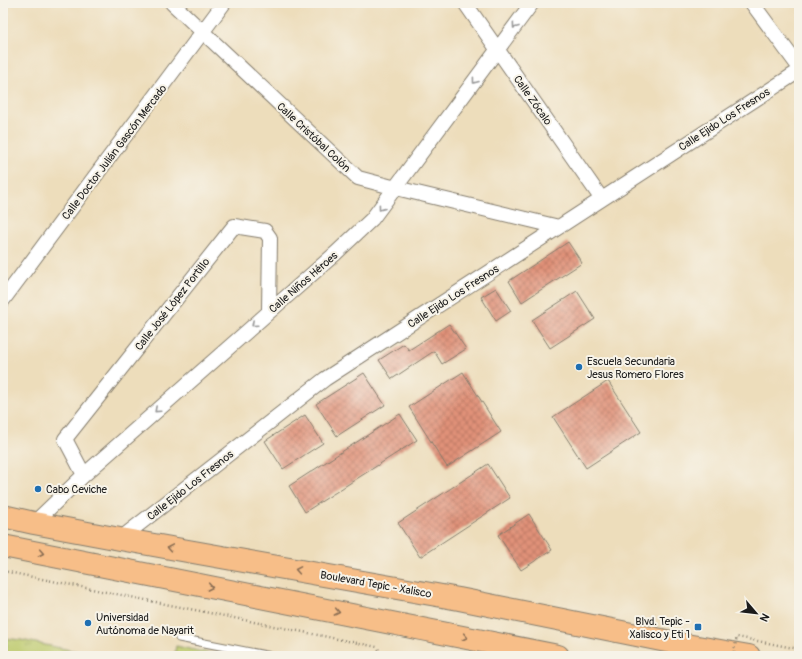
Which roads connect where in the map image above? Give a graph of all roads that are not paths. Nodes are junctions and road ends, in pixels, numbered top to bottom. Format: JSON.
{"nodes":[{"id":1,"x":172,"y":3,"type":"edge"},
{"id":2,"x":224,"y":3,"type":"edge"},
{"id":3,"x":465,"y":3,"type":"edge"},
{"id":4,"x":532,"y":3,"type":"edge"},
{"id":5,"x":752,"y":3,"type":"edge"},
{"id":6,"x":204,"y":32,"type":"junction"},
{"id":7,"x":498,"y":50,"type":"junction"},
{"id":8,"x":799,"y":67,"type":"edge"},
{"id":9,"x":799,"y":70,"type":"edge"},
{"id":10,"x":396,"y":188,"type":"junction"},
{"id":11,"x":601,"y":198,"type":"junction"},
{"id":12,"x":559,"y":227,"type":"junction"},
{"id":13,"x":3,"y":300,"type":"edge"},
{"id":14,"x":269,"y":311,"type":"junction"},
{"id":15,"x":84,"y":475,"type":"junction"},
{"id":16,"x":3,"y":516,"type":"edge"},
{"id":17,"x":34,"y":523,"type":"junction"},
{"id":18,"x":120,"y":539,"type":"junction"},
{"id":19,"x":3,"y":546,"type":"edge"},
{"id":20,"x":179,"y":638,"type":"dead end"},
{"id":21,"x":271,"y":656,"type":"edge"},
{"id":22,"x":558,"y":656,"type":"edge"},
{"id":23,"x":749,"y":656,"type":"edge"}],
"edges":[{"from":1,"to":6,"type":"street","name":"Calle Cristóbal Colón"},
{"from":2,"to":6,"type":"street","name":"Calle Doctor Julián Gascón Mercado"},
{"from":3,"to":7,"type":"street","name":"Calle Zócalo"},
{"from":4,"to":7,"type":"street","name":"Calle Niños Héroes","one_way":true},
{"from":5,"to":8,"type":"street"},
{"from":6,"to":10,"type":"street","name":"Calle Cristóbal Colón"},
{"from":6,"to":13,"type":"street","name":"Calle Doctor Julián Gascón Mercado"},
{"from":7,"to":10,"type":"street","name":"Calle Niños Héroes","one_way":true},
{"from":7,"to":11,"type":"street","name":"Calle Zócalo"},
{"from":9,"to":11,"type":"street","name":"Calle Ejido Los Fresnos"},
{"from":10,"to":12,"type":"street","name":"Calle Cristóbal Colón"},
{"from":10,"to":14,"type":"street","name":"Calle Niños Héroes","one_way":true},
{"from":11,"to":12,"type":"street","name":"Calle Ejido Los Fresnos"},
{"from":12,"to":18,"type":"street","name":"Calle Ejido Los Fresnos"},
{"from":14,"to":15,"type":"street","name":"Calle Niños Héroes","one_way":true},
{"from":14,"to":15,"type":"street","name":"Calle José López Portillo"},
{"from":15,"to":17,"type":"street","name":"Calle Niños Héroes"},
{"from":16,"to":17,"type":"main road","name":"Boulevard Tepic - Xalisco"},
{"from":17,"to":18,"type":"main road","name":"Boulevard Tepic - Xalisco"},
{"from":23,"to":18,"type":"main road","name":"Boulevard Tepic - Xalisco","one_way":true},
{"from":19,"to":22,"type":"main road","one_way":true},
{"from":20,"to":21,"type":"lane"}]}
